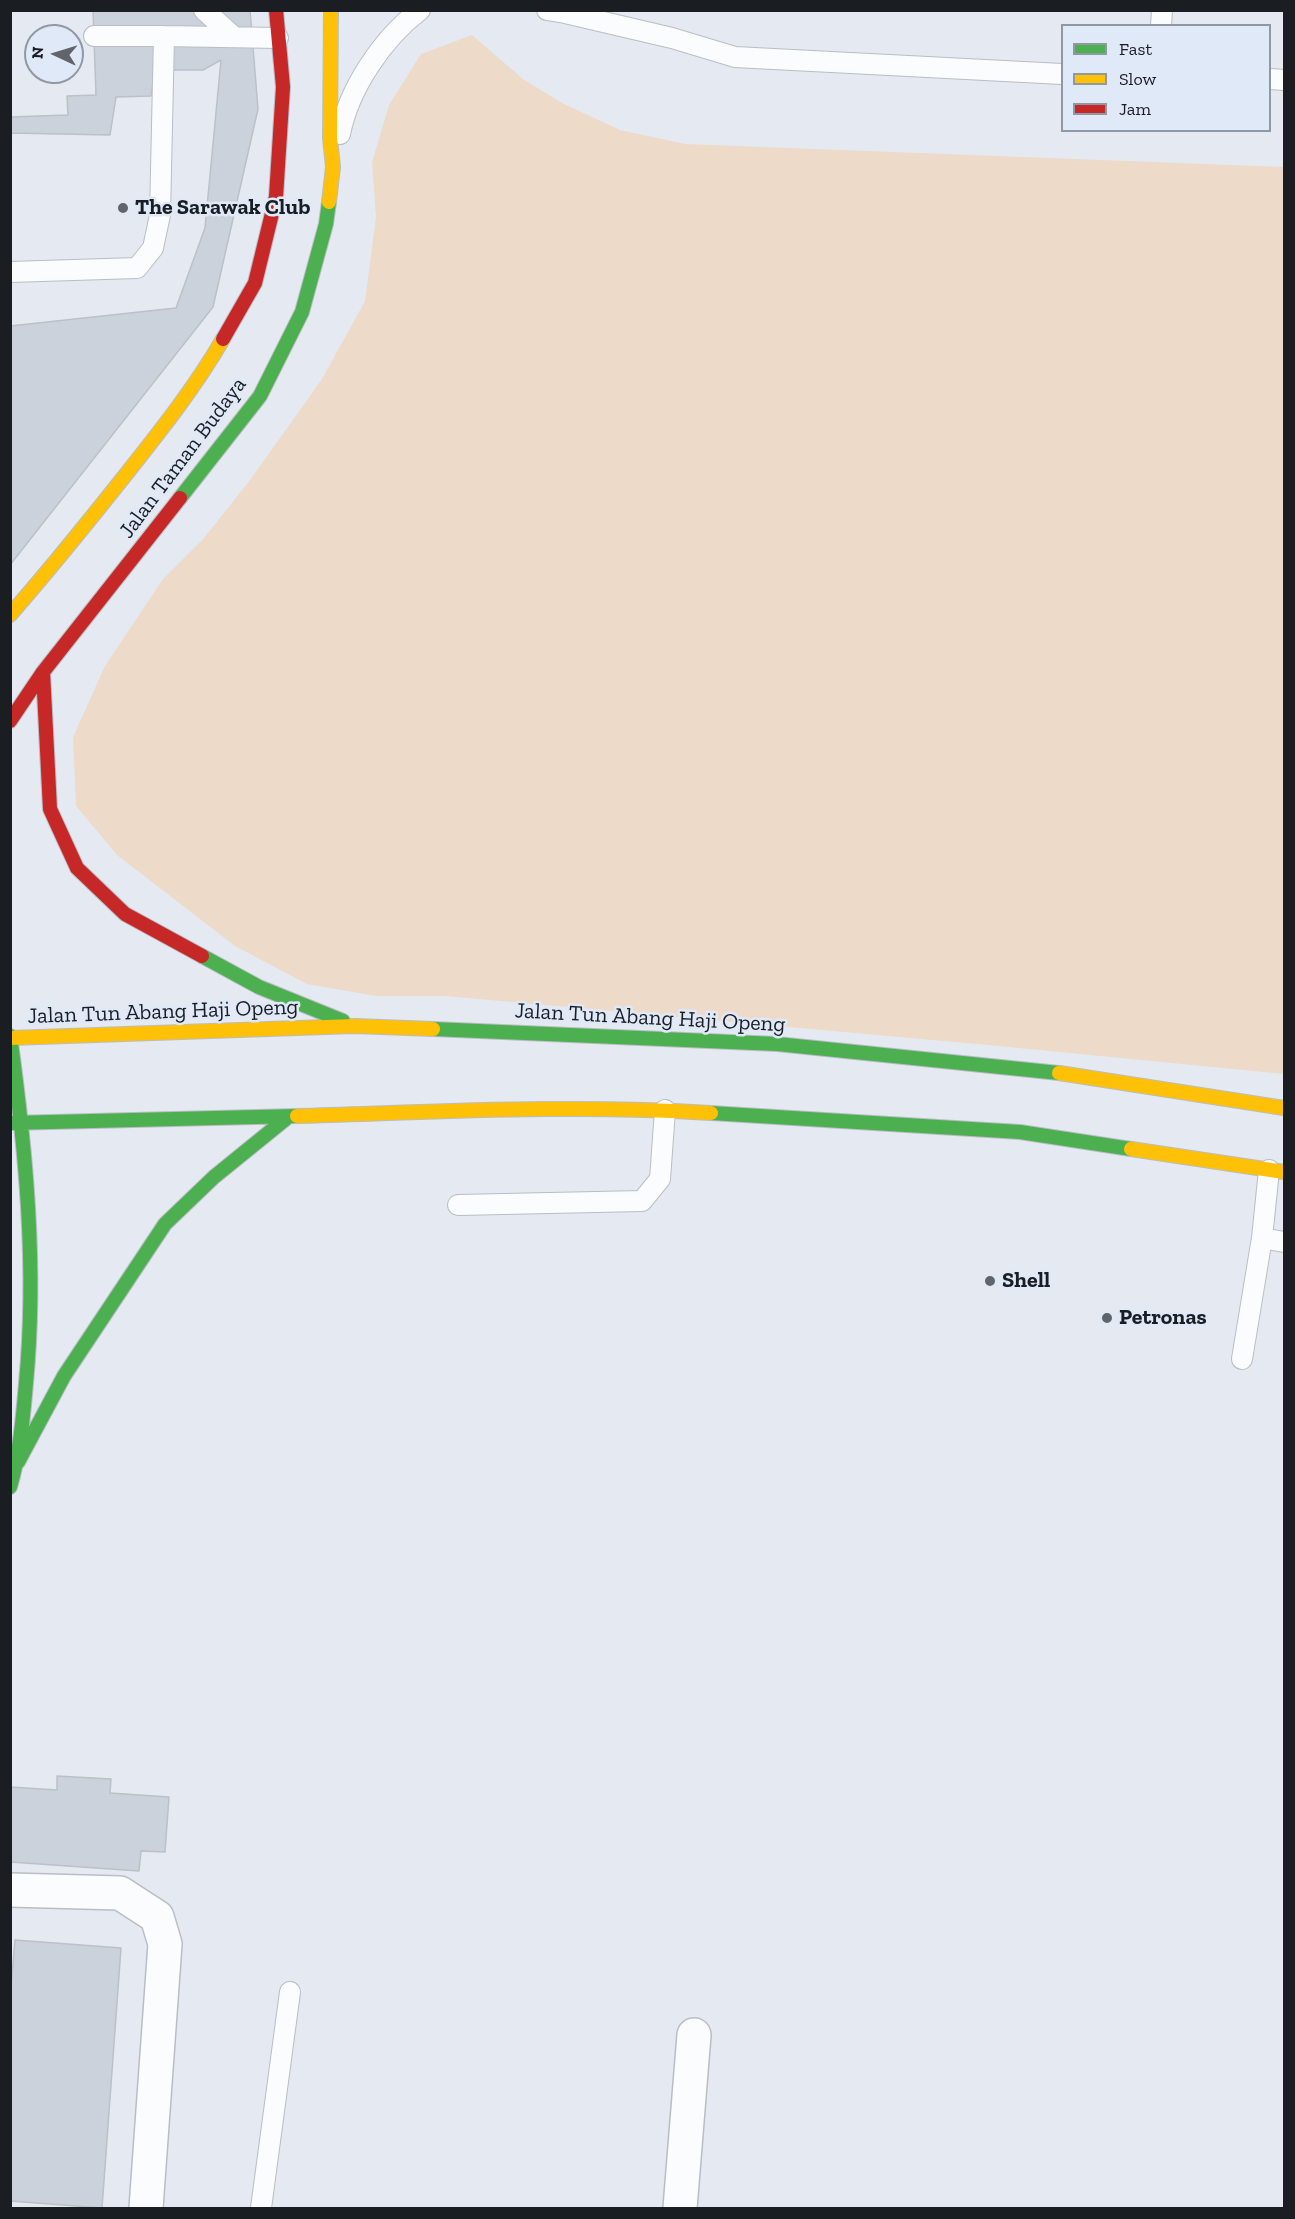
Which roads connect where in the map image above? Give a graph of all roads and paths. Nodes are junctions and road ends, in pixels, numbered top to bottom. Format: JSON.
{"nodes":[{"id":1,"x":204,"y":10,"type":"edge"},
{"id":2,"x":276,"y":10,"type":"edge"},
{"id":3,"x":331,"y":10,"type":"edge"},
{"id":4,"x":420,"y":10,"type":"edge"},
{"id":5,"x":556,"y":11,"type":"edge"},
{"id":6,"x":94,"y":36,"type":"dead end"},
{"id":7,"x":164,"y":36,"type":"junction"},
{"id":8,"x":234,"y":37,"type":"junction"},
{"id":9,"x":278,"y":38,"type":"junction"},
{"id":10,"x":1061,"y":74,"type":"edge"},
{"id":11,"x":333,"y":167,"type":"junction"},
{"id":12,"x":10,"y":272,"type":"edge"},
{"id":13,"x":10,"y":615,"type":"edge"},
{"id":14,"x":43,"y":672,"type":"junction"},
{"id":15,"x":10,"y":721,"type":"edge"},
{"id":16,"x":355,"y":1026,"type":"junction"},
{"id":17,"x":11,"y":1038,"type":"edge"},
{"id":18,"x":1284,"y":1108,"type":"edge"},
{"id":19,"x":664,"y":1110,"type":"junction"},
{"id":20,"x":288,"y":1117,"type":"junction"},
{"id":21,"x":17,"y":1123,"type":"edge"},
{"id":22,"x":1277,"y":1171,"type":"edge"},
{"id":23,"x":458,"y":1205,"type":"dead end"},
{"id":24,"x":1262,"y":1238,"type":"junction"},
{"id":25,"x":1284,"y":1242,"type":"edge"},
{"id":26,"x":1242,"y":1359,"type":"dead end"},
{"id":27,"x":18,"y":1462,"type":"junction"},
{"id":28,"x":10,"y":1487,"type":"edge"},
{"id":29,"x":10,"y":1890,"type":"edge"},
{"id":30,"x":290,"y":1992,"type":"dead end"},
{"id":31,"x":694,"y":2035,"type":"dead end"},
{"id":32,"x":146,"y":2208,"type":"edge"},
{"id":33,"x":261,"y":2208,"type":"edge"},
{"id":34,"x":680,"y":2208,"type":"edge"}],
"edges":[{"from":1,"to":8,"type":"lane"},
{"from":2,"to":9,"type":"main road","name":"Jalan Taman Budaya"},
{"from":3,"to":11,"type":"main road","name":"Jalan Taman Budaya"},
{"from":4,"to":11,"type":"lane"},
{"from":5,"to":10,"type":"lane"},
{"from":6,"to":7,"type":"lane"},
{"from":7,"to":8,"type":"lane"},
{"from":7,"to":12,"type":"lane"},
{"from":8,"to":9,"type":"lane"},
{"from":9,"to":13,"type":"main road","name":"Jalan Taman Budaya"},
{"from":11,"to":14,"type":"main road","name":"Jalan Taman Budaya"},
{"from":14,"to":15,"type":"main road","name":"Jalan Taman Budaya"},
{"from":14,"to":16,"type":"main road"},
{"from":16,"to":17,"type":"main road","name":"Jalan Tun Abang Haji Openg"},
{"from":16,"to":18,"type":"main road","name":"Jalan Tun Abang Haji Openg"},
{"from":17,"to":21,"type":"main road"},
{"from":19,"to":20,"type":"main road"},
{"from":19,"to":22,"type":"main road"},
{"from":19,"to":23,"type":"lane"},
{"from":20,"to":21,"type":"main road"},
{"from":20,"to":27,"type":"main road"},
{"from":21,"to":27,"type":"main road"},
{"from":22,"to":24,"type":"lane"},
{"from":24,"to":25,"type":"lane"},
{"from":24,"to":26,"type":"lane"},
{"from":27,"to":28,"type":"main road"},
{"from":29,"to":32,"type":"street"},
{"from":30,"to":33,"type":"lane"},
{"from":31,"to":34,"type":"street"}]}
